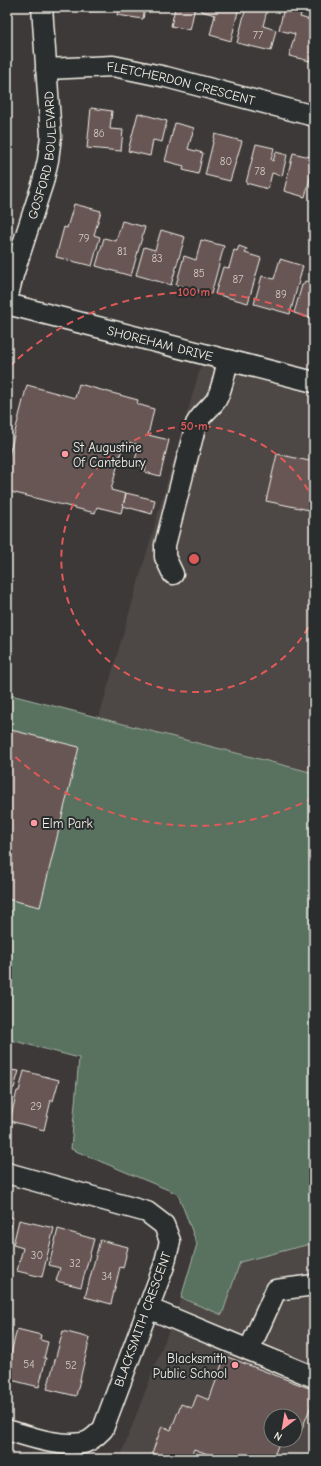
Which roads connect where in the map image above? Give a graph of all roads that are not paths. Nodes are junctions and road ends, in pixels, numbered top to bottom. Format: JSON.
{"nodes":[{"id":1,"x":42,"y":7,"type":"edge"},
{"id":2,"x":46,"y":69,"type":"junction"},
{"id":3,"x":314,"y":116,"type":"edge"},
{"id":4,"x":7,"y":299,"type":"edge"},
{"id":5,"x":7,"y":304,"type":"edge"},
{"id":6,"x":228,"y":360,"type":"junction"},
{"id":7,"x":314,"y":382,"type":"edge"},
{"id":8,"x":173,"y":574,"type":"dead end"},
{"id":9,"x":7,"y":1173,"type":"edge"},
{"id":10,"x":314,"y":1285,"type":"edge"},
{"id":11,"x":148,"y":1308,"type":"junction"},
{"id":12,"x":249,"y":1350,"type":"junction"},
{"id":13,"x":314,"y":1377,"type":"edge"},
{"id":14,"x":7,"y":1430,"type":"edge"}],
"edges":[{"from":1,"to":2,"type":"street","name":"GOSFORD BOULEVARD"},
{"from":2,"to":3,"type":"street","name":"FLETCHERDON CRESCENT"},
{"from":2,"to":4,"type":"street","name":"GOSFORD BOULEVARD"},
{"from":5,"to":6,"type":"street","name":"SHOREHAM DRIVE"},
{"from":6,"to":7,"type":"street","name":"SHOREHAM DRIVE"},
{"from":6,"to":8,"type":"street"},
{"from":9,"to":11,"type":"street","name":"BLACKSMITH CRESCENT"},
{"from":10,"to":12,"type":"street"},
{"from":11,"to":12,"type":"street"},
{"from":11,"to":14,"type":"street","name":"BLACKSMITH CRESCENT"},
{"from":12,"to":13,"type":"street"}]}
